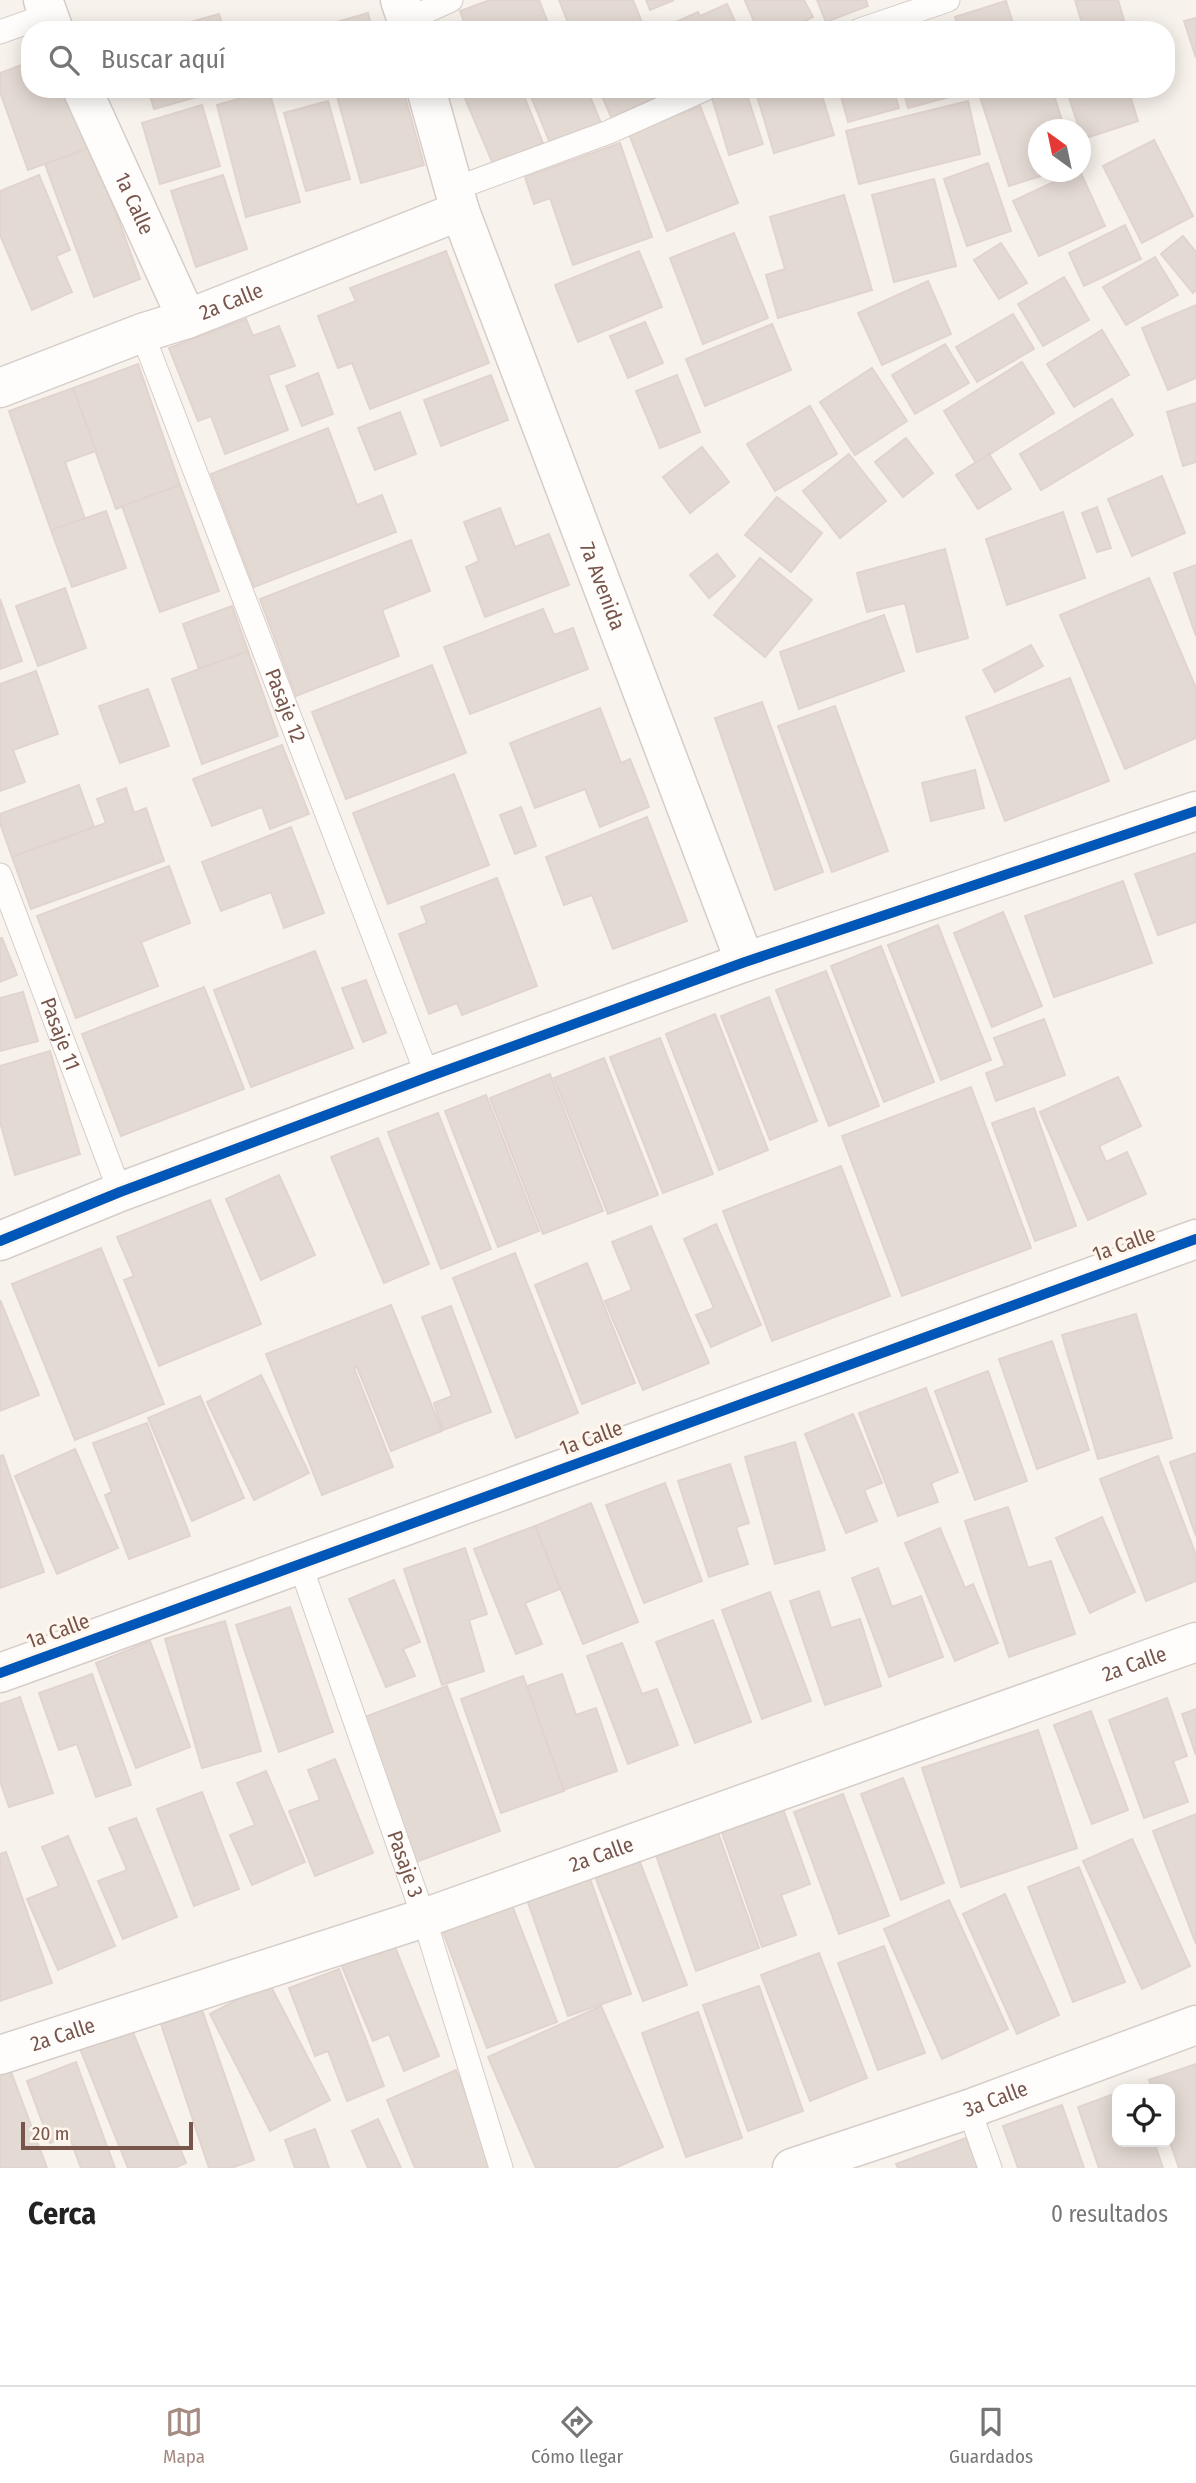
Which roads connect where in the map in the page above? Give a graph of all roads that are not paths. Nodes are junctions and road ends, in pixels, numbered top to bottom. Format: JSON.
{"nodes":[{"id":1,"x":451,"y":0,"type":"edge"},
{"id":2,"x":948,"y":0,"type":"edge"},
{"id":3,"x":48,"y":15,"type":"edge"},
{"id":4,"x":406,"y":17,"type":"edge"},
{"id":5,"x":31,"y":21,"type":"edge"},
{"id":6,"x":886,"y":21,"type":"edge"},
{"id":7,"x":21,"y":25,"type":"edge"},
{"id":8,"x":0,"y":32,"type":"edge"},
{"id":9,"x":86,"y":98,"type":"edge"},
{"id":10,"x":429,"y":98,"type":"edge"},
{"id":11,"x":685,"y":98,"type":"edge"},
{"id":12,"x":457,"y":200,"type":"junction"},
{"id":13,"x":187,"y":318,"type":"junction"},
{"id":14,"x":142,"y":333,"type":"junction"},
{"id":15,"x":0,"y":388,"type":"edge"},
{"id":16,"x":1196,"y":811,"type":"edge"},
{"id":17,"x":0,"y":875,"type":"edge"},
{"id":18,"x":745,"y":962,"type":"junction"},
{"id":19,"x":428,"y":1077,"type":"junction"},
{"id":20,"x":120,"y":1192,"type":"junction"},
{"id":21,"x":1196,"y":1239,"type":"edge"},
{"id":22,"x":0,"y":1241,"type":"edge"},
{"id":23,"x":300,"y":1564,"type":"junction"},
{"id":24,"x":1196,"y":1642,"type":"edge"},
{"id":25,"x":0,"y":1673,"type":"edge"},
{"id":26,"x":424,"y":1918,"type":"junction"},
{"id":27,"x":1196,"y":2025,"type":"edge"},
{"id":28,"x":0,"y":2055,"type":"edge"},
{"id":29,"x":969,"y":2109,"type":"junction"},
{"id":30,"x":501,"y":2168,"type":"edge"},
{"id":31,"x":792,"y":2168,"type":"edge"},
{"id":32,"x":990,"y":2168,"type":"edge"}],
"edges":[{"from":1,"to":4,"type":"lane"},
{"from":2,"to":6,"type":"lane"},
{"from":3,"to":5,"type":"lane"},
{"from":7,"to":8,"type":"lane"},
{"from":9,"to":13,"type":"street","name":"1a Calle"},
{"from":10,"to":12,"type":"street","name":"7a Avenida"},
{"from":11,"to":12,"type":"lane"},
{"from":12,"to":13,"type":"street","name":"2a Calle"},
{"from":12,"to":18,"type":"street","name":"7a Avenida"},
{"from":13,"to":14,"type":"street","name":"2a Calle"},
{"from":14,"to":15,"type":"street","name":"2a Calle"},
{"from":14,"to":19,"type":"lane","name":"Pasaje 12"},
{"from":16,"to":18,"type":"street"},
{"from":17,"to":20,"type":"lane","name":"Pasaje 11"},
{"from":18,"to":19,"type":"street"},
{"from":19,"to":20,"type":"street"},
{"from":20,"to":22,"type":"street"},
{"from":21,"to":23,"type":"street","name":"1a Calle"},
{"from":23,"to":25,"type":"street","name":"1a Calle"},
{"from":23,"to":26,"type":"lane","name":"Pasaje 3"},
{"from":24,"to":26,"type":"street","name":"2a Calle"},
{"from":26,"to":28,"type":"street","name":"2a Calle"},
{"from":26,"to":30,"type":"lane","name":"Pasaje 3"},
{"from":27,"to":29,"type":"street","name":"3a Calle"},
{"from":29,"to":31,"type":"street","name":"3a Calle"},
{"from":29,"to":32,"type":"lane"}]}
